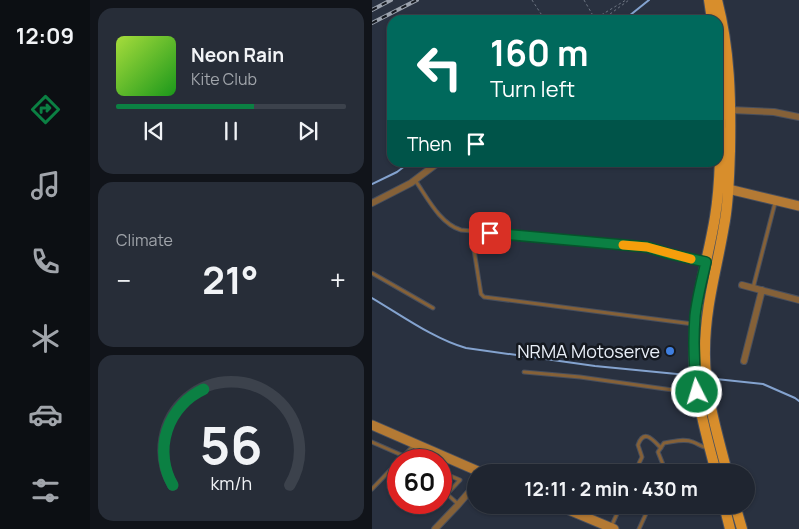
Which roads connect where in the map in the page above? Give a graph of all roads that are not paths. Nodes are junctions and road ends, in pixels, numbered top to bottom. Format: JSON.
{"nodes":[{"id":1,"x":718,"y":0,"type":"edge"},
{"id":2,"x":716,"y":15,"type":"edge"},
{"id":3,"x":723,"y":47,"type":"edge"},
{"id":4,"x":731,"y":110,"type":"junction"},
{"id":5,"x":798,"y":117,"type":"edge"},
{"id":6,"x":432,"y":167,"type":"edge"},
{"id":7,"x":718,"y":167,"type":"edge"},
{"id":8,"x":415,"y":180,"type":"junction"},
{"id":9,"x":718,"y":187,"type":"junction"},
{"id":10,"x":729,"y":189,"type":"junction"},
{"id":11,"x":775,"y":200,"type":"junction"},
{"id":12,"x":372,"y":202,"type":"edge"},
{"id":13,"x":798,"y":206,"type":"edge"},
{"id":14,"x":471,"y":231,"type":"junction"},
{"id":15,"x":706,"y":262,"type":"junction"},
{"id":16,"x":372,"y":273,"type":"edge"},
{"id":17,"x":742,"y":285,"type":"dead end"},
{"id":18,"x":753,"y":288,"type":"junction"},
{"id":19,"x":762,"y":290,"type":"junction"},
{"id":20,"x":798,"y":300,"type":"edge"},
{"id":21,"x":433,"y":308,"type":"dead end"},
{"id":22,"x":695,"y":324,"type":"junction"},
{"id":23,"x":744,"y":361,"type":"dead end"},
{"id":24,"x":524,"y":372,"type":"dead end"},
{"id":25,"x":697,"y":392,"type":"junction"},
{"id":26,"x":372,"y":425,"type":"edge"},
{"id":27,"x":372,"y":442,"type":"edge"},
{"id":28,"x":416,"y":444,"type":"junction"},
{"id":29,"x":661,"y":448,"type":"junction"},
{"id":30,"x":709,"y":448,"type":"junction"},
{"id":31,"x":388,"y":449,"type":"edge"},
{"id":32,"x":411,"y":449,"type":"edge"},
{"id":33,"x":639,"y":464,"type":"edge"},
{"id":34,"x":663,"y":464,"type":"edge"},
{"id":35,"x":714,"y":464,"type":"edge"},
{"id":36,"x":725,"y":464,"type":"edge"},
{"id":37,"x":467,"y":466,"type":"edge"},
{"id":38,"x":387,"y":473,"type":"edge"},
{"id":39,"x":452,"y":477,"type":"edge"},
{"id":40,"x":372,"y":489,"type":"edge"},
{"id":41,"x":452,"y":489,"type":"edge"},
{"id":42,"x":467,"y":495,"type":"edge"},
{"id":43,"x":452,"y":499,"type":"edge"},
{"id":44,"x":459,"y":505,"type":"junction"},
{"id":45,"x":579,"y":514,"type":"edge"},
{"id":46,"x":617,"y":514,"type":"edge"},
{"id":47,"x":646,"y":514,"type":"edge"},
{"id":48,"x":726,"y":514,"type":"edge"},
{"id":49,"x":738,"y":514,"type":"edge"},
{"id":50,"x":612,"y":528,"type":"edge"},
{"id":51,"x":435,"y":529,"type":"edge"},
{"id":52,"x":638,"y":529,"type":"edge"},
{"id":53,"x":730,"y":529,"type":"edge"},
{"id":54,"x":742,"y":529,"type":"edge"}],
"edges":[{"from":1,"to":2,"type":"main road"},
{"from":3,"to":4,"type":"main road"},
{"from":4,"to":5,"type":"street"},
{"from":4,"to":10,"type":"main road"},
{"from":6,"to":8,"type":"street"},
{"from":7,"to":9,"type":"main road"},
{"from":8,"to":12,"type":"street"},
{"from":8,"to":14,"type":"lane"},
{"from":9,"to":10,"type":"main road"},
{"from":9,"to":15,"type":"main road"},
{"from":10,"to":11,"type":"main road"},
{"from":10,"to":36,"type":"main road"},
{"from":11,"to":13,"type":"main road"},
{"from":11,"to":18,"type":"lane"},
{"from":14,"to":15,"type":"lane"},
{"from":14,"to":22,"type":"lane"},
{"from":15,"to":22,"type":"main road"},
{"from":16,"to":21,"type":"lane"},
{"from":17,"to":18,"type":"street"},
{"from":18,"to":19,"type":"street"},
{"from":19,"to":20,"type":"street"},
{"from":19,"to":23,"type":"street"},
{"from":22,"to":25,"type":"main road"},
{"from":24,"to":25,"type":"lane"},
{"from":25,"to":30,"type":"main road"},
{"from":26,"to":28,"type":"main road"},
{"from":27,"to":31,"type":"lane"},
{"from":28,"to":32,"type":"lane"},
{"from":28,"to":37,"type":"main road"},
{"from":29,"to":30,"type":"lane"},
{"from":29,"to":33,"type":"lane"},
{"from":29,"to":34,"type":"lane"},
{"from":30,"to":35,"type":"main road"},
{"from":38,"to":40,"type":"lane"},
{"from":39,"to":41,"type":"lane"},
{"from":42,"to":44,"type":"street"},
{"from":43,"to":44,"type":"lane"},
{"from":44,"to":51,"type":"street"},
{"from":45,"to":50,"type":"main road"},
{"from":46,"to":50,"type":"lane"},
{"from":47,"to":52,"type":"lane"},
{"from":48,"to":53,"type":"main road"},
{"from":49,"to":54,"type":"main road"}]}
